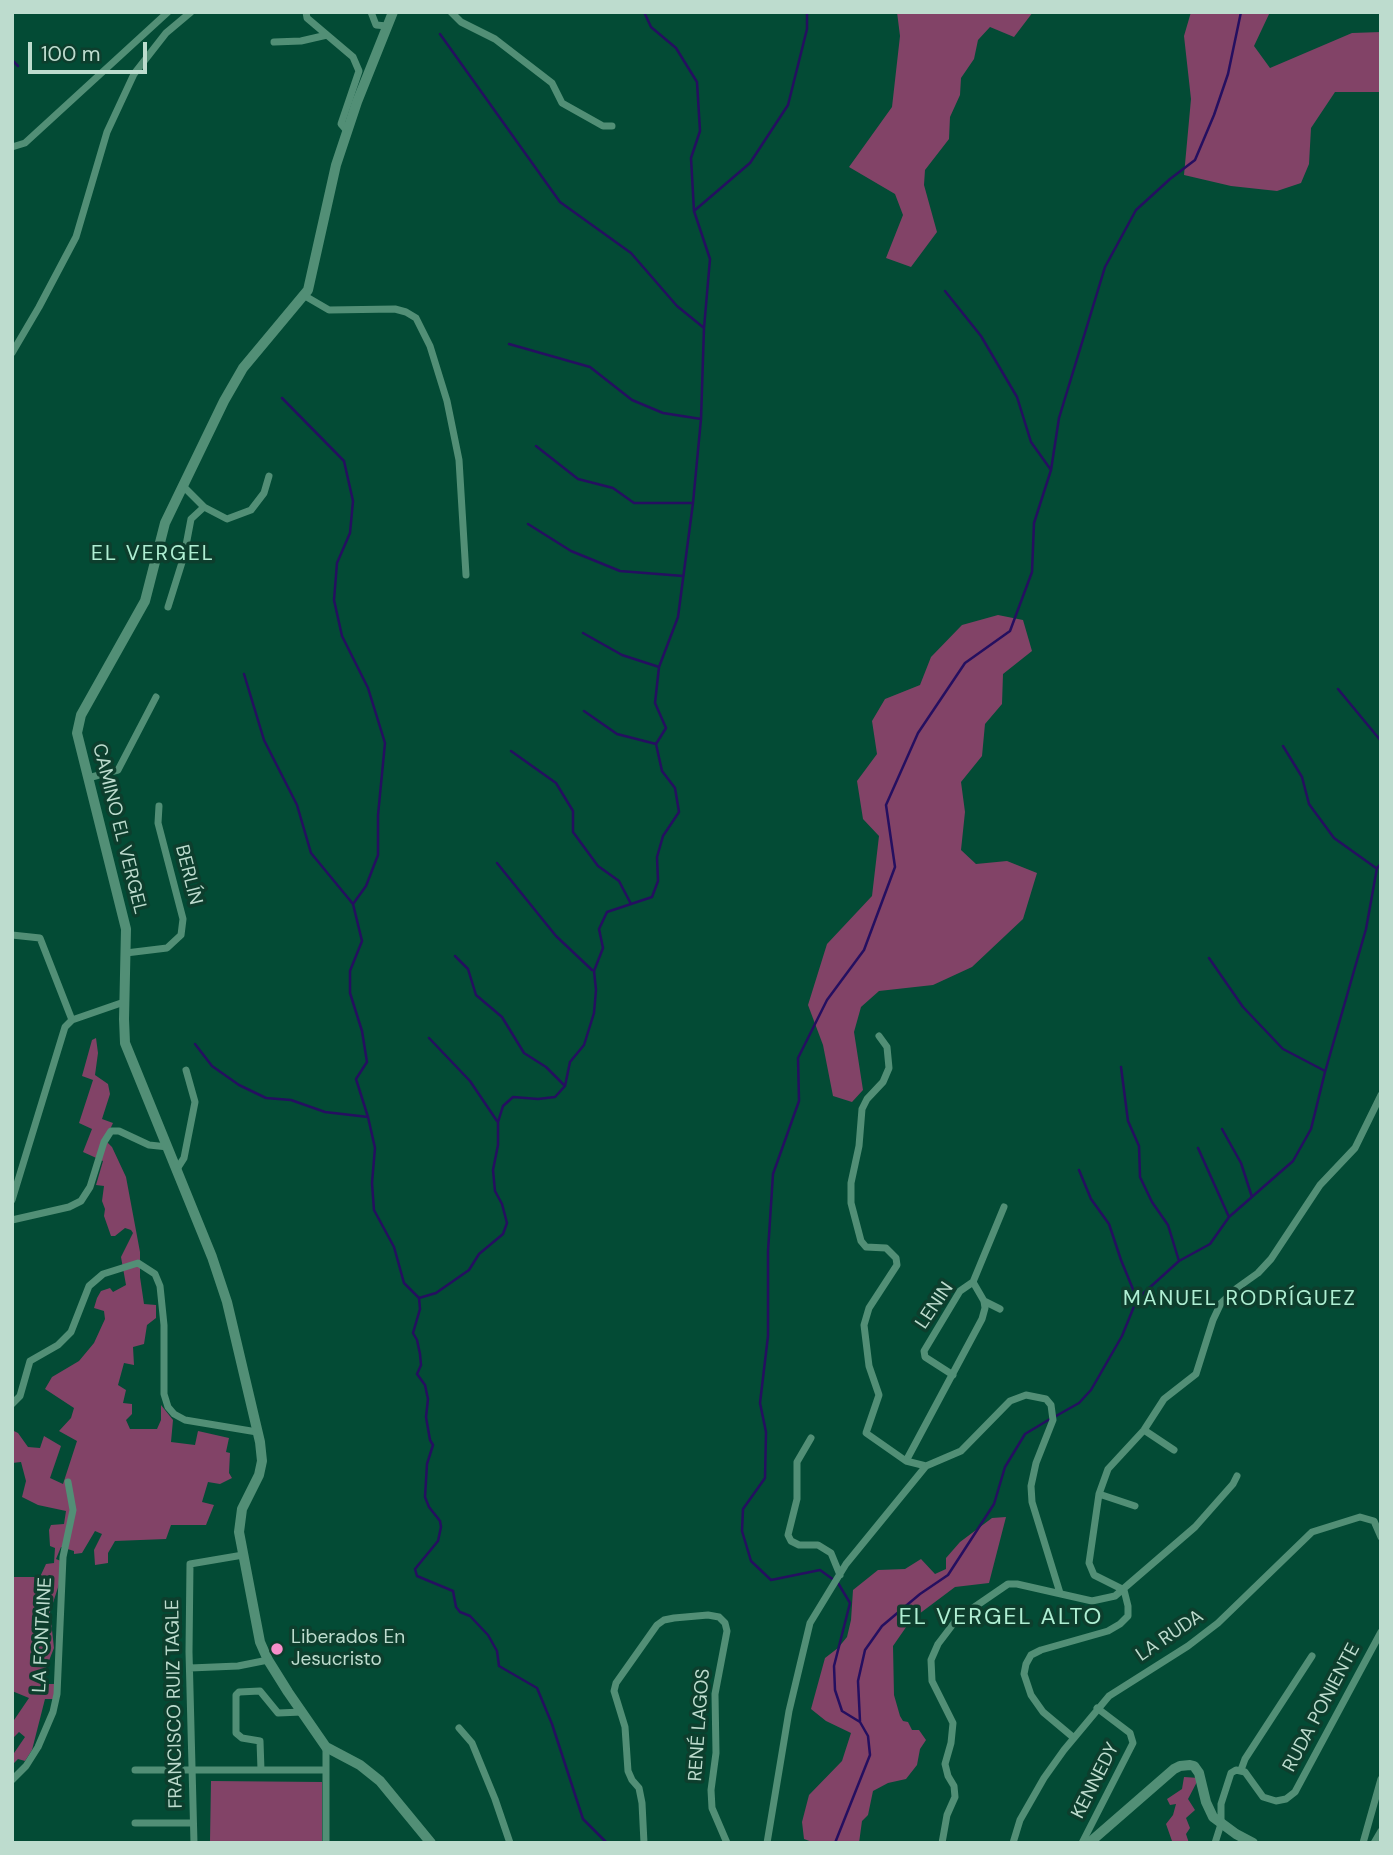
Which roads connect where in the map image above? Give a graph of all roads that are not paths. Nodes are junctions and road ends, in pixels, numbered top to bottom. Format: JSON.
{"nodes":[{"id":1,"x":167,"y":12,"type":"edge"},
{"id":2,"x":191,"y":12,"type":"edge"},
{"id":3,"x":306,"y":12,"type":"edge"},
{"id":4,"x":372,"y":12,"type":"edge"},
{"id":5,"x":393,"y":12,"type":"edge"},
{"id":6,"x":451,"y":12,"type":"edge"},
{"id":7,"x":387,"y":26,"type":"junction"},
{"id":8,"x":327,"y":35,"type":"junction"},
{"id":9,"x":274,"y":42,"type":"dead end"},
{"id":10,"x":612,"y":126,"type":"dead end"},
{"id":11,"x":347,"y":131,"type":"junction"},
{"id":12,"x":12,"y":147,"type":"edge"},
{"id":13,"x":305,"y":296,"type":"junction"},
{"id":14,"x":12,"y":352,"type":"edge"},
{"id":15,"x":270,"y":475,"type":"dead end"},
{"id":16,"x":183,"y":486,"type":"junction"},
{"id":17,"x":204,"y":507,"type":"junction"},
{"id":18,"x":466,"y":575,"type":"dead end"},
{"id":19,"x":168,"y":607,"type":"dead end"},
{"id":20,"x":156,"y":696,"type":"dead end"},
{"id":21,"x":88,"y":778,"type":"junction"},
{"id":22,"x":159,"y":806,"type":"dead end"},
{"id":23,"x":12,"y":934,"type":"edge"},
{"id":24,"x":127,"y":953,"type":"junction"},
{"id":25,"x":124,"y":1002,"type":"junction"},
{"id":26,"x":72,"y":1020,"type":"junction"},
{"id":27,"x":879,"y":1036,"type":"dead end"},
{"id":28,"x":186,"y":1070,"type":"dead end"},
{"id":29,"x":1381,"y":1095,"type":"edge"},
{"id":30,"x":167,"y":1147,"type":"junction"},
{"id":31,"x":177,"y":1170,"type":"junction"},
{"id":32,"x":12,"y":1199,"type":"edge"},
{"id":33,"x":1004,"y":1207,"type":"dead end"},
{"id":34,"x":12,"y":1220,"type":"edge"},
{"id":35,"x":973,"y":1282,"type":"junction"},
{"id":36,"x":984,"y":1301,"type":"junction"},
{"id":37,"x":1000,"y":1309,"type":"dead end"},
{"id":38,"x":953,"y":1376,"type":"junction"},
{"id":39,"x":12,"y":1404,"type":"edge"},
{"id":40,"x":1144,"y":1430,"type":"junction"},
{"id":41,"x":257,"y":1432,"type":"junction"},
{"id":42,"x":811,"y":1438,"type":"dead end"},
{"id":43,"x":1174,"y":1450,"type":"dead end"},
{"id":44,"x":906,"y":1461,"type":"junction"},
{"id":45,"x":926,"y":1466,"type":"junction"},
{"id":46,"x":1237,"y":1476,"type":"dead end"},
{"id":47,"x":68,"y":1482,"type":"dead end"},
{"id":48,"x":1099,"y":1494,"type":"junction"},
{"id":49,"x":1135,"y":1506,"type":"dead end"},
{"id":50,"x":1381,"y":1537,"type":"edge"},
{"id":51,"x":243,"y":1555,"type":"junction"},
{"id":52,"x":837,"y":1579,"type":"junction"},
{"id":53,"x":1124,"y":1590,"type":"junction"},
{"id":54,"x":1060,"y":1593,"type":"junction"},
{"id":55,"x":1381,"y":1632,"type":"edge"},
{"id":56,"x":1312,"y":1656,"type":"dead end"},
{"id":57,"x":268,"y":1660,"type":"junction"},
{"id":58,"x":190,"y":1668,"type":"junction"},
{"id":59,"x":1097,"y":1708,"type":"junction"},
{"id":60,"x":302,"y":1712,"type":"junction"},
{"id":61,"x":459,"y":1728,"type":"dead end"},
{"id":62,"x":1074,"y":1738,"type":"junction"},
{"id":63,"x":326,"y":1747,"type":"junction"},
{"id":64,"x":135,"y":1770,"type":"dead end"},
{"id":65,"x":193,"y":1770,"type":"junction"},
{"id":66,"x":261,"y":1770,"type":"junction"},
{"id":67,"x":325,"y":1770,"type":"junction"},
{"id":68,"x":1241,"y":1770,"type":"junction"},
{"id":69,"x":1381,"y":1779,"type":"edge"},
{"id":70,"x":12,"y":1780,"type":"edge"},
{"id":71,"x":135,"y":1823,"type":"dead end"},
{"id":72,"x":193,"y":1823,"type":"junction"},
{"id":73,"x":1221,"y":1824,"type":"junction"},
{"id":74,"x":1381,"y":1831,"type":"edge"},
{"id":75,"x":194,"y":1843,"type":"edge"},
{"id":76,"x":326,"y":1843,"type":"edge"},
{"id":77,"x":431,"y":1843,"type":"edge"},
{"id":78,"x":510,"y":1843,"type":"edge"},
{"id":79,"x":644,"y":1843,"type":"edge"},
{"id":80,"x":727,"y":1843,"type":"edge"},
{"id":81,"x":767,"y":1843,"type":"edge"},
{"id":82,"x":942,"y":1843,"type":"edge"},
{"id":83,"x":1013,"y":1843,"type":"edge"},
{"id":84,"x":1082,"y":1843,"type":"edge"},
{"id":85,"x":1089,"y":1843,"type":"edge"},
{"id":86,"x":1215,"y":1843,"type":"edge"},
{"id":87,"x":1253,"y":1843,"type":"edge"},
{"id":88,"x":1363,"y":1843,"type":"edge"},
{"id":89,"x":1374,"y":1843,"type":"edge"}],
"edges":[{"from":1,"to":12,"type":"street"},
{"from":2,"to":14,"type":"street"},
{"from":3,"to":8,"type":"street"},
{"from":4,"to":7,"type":"street"},
{"from":5,"to":7,"type":"street","name":"CAMINO EL VERGEL"},
{"from":6,"to":10,"type":"street"},
{"from":7,"to":11,"type":"street","name":"CAMINO EL VERGEL"},
{"from":8,"to":9,"type":"street"},
{"from":8,"to":11,"type":"street"},
{"from":11,"to":13,"type":"street","name":"CAMINO EL VERGEL"},
{"from":13,"to":16,"type":"street","name":"CAMINO EL VERGEL"},
{"from":13,"to":18,"type":"street"},
{"from":15,"to":17,"type":"street"},
{"from":16,"to":17,"type":"street"},
{"from":16,"to":21,"type":"street","name":"CAMINO EL VERGEL"},
{"from":17,"to":19,"type":"street"},
{"from":20,"to":21,"type":"street"},
{"from":21,"to":24,"type":"street","name":"CAMINO EL VERGEL"},
{"from":22,"to":24,"type":"street","name":"BERLÍN"},
{"from":23,"to":26,"type":"street"},
{"from":24,"to":25,"type":"street","name":"CAMINO EL VERGEL"},
{"from":25,"to":26,"type":"street"},
{"from":25,"to":30,"type":"street","name":"CAMINO EL VERGEL"},
{"from":26,"to":32,"type":"street"},
{"from":27,"to":44,"type":"street"},
{"from":28,"to":31,"type":"street"},
{"from":29,"to":40,"type":"street"},
{"from":30,"to":31,"type":"street","name":"CAMINO EL VERGEL"},
{"from":30,"to":34,"type":"street"},
{"from":31,"to":41,"type":"street","name":"CAMINO EL VERGEL"},
{"from":33,"to":35,"type":"street"},
{"from":35,"to":36,"type":"street"},
{"from":35,"to":38,"type":"street","name":"LENIN"},
{"from":36,"to":37,"type":"street"},
{"from":36,"to":38,"type":"street"},
{"from":38,"to":44,"type":"street"},
{"from":39,"to":41,"type":"street"},
{"from":40,"to":43,"type":"street"},
{"from":40,"to":48,"type":"street"},
{"from":41,"to":51,"type":"street","name":"CAMINO EL VERGEL"},
{"from":42,"to":52,"type":"street"},
{"from":44,"to":45,"type":"street"},
{"from":45,"to":52,"type":"street"},
{"from":45,"to":54,"type":"street"},
{"from":46,"to":53,"type":"street"},
{"from":47,"to":70,"type":"street","name":"LA FONTAINE"},
{"from":48,"to":49,"type":"street"},
{"from":48,"to":53,"type":"street"},
{"from":50,"to":59,"type":"street","name":"LA RUDA"},
{"from":51,"to":57,"type":"street","name":"CAMINO EL VERGEL"},
{"from":51,"to":58,"type":"street","name":"FRANCISCO RUIZ TAGLE"},
{"from":52,"to":81,"type":"street"},
{"from":53,"to":54,"type":"street"},
{"from":53,"to":62,"type":"street"},
{"from":54,"to":82,"type":"street"},
{"from":55,"to":68,"type":"street","name":"RUDA PONIENTE"},
{"from":56,"to":68,"type":"street"},
{"from":57,"to":58,"type":"street"},
{"from":57,"to":60,"type":"street","name":"CAMINO EL VERGEL"},
{"from":58,"to":65,"type":"street","name":"FRANCISCO RUIZ TAGLE"},
{"from":59,"to":62,"type":"street","name":"LA RUDA"},
{"from":59,"to":84,"type":"street","name":"KENNEDY"},
{"from":60,"to":63,"type":"street","name":"CAMINO EL VERGEL"},
{"from":60,"to":66,"type":"street"},
{"from":61,"to":78,"type":"street"},
{"from":62,"to":83,"type":"street","name":"LA RUDA"},
{"from":63,"to":67,"type":"street"},
{"from":63,"to":77,"type":"street","name":"CAMINO EL VERGEL"},
{"from":64,"to":65,"type":"street"},
{"from":65,"to":66,"type":"street"},
{"from":65,"to":72,"type":"street","name":"FRANCISCO RUIZ TAGLE"},
{"from":66,"to":67,"type":"street"},
{"from":67,"to":76,"type":"street"},
{"from":68,"to":73,"type":"street"},
{"from":69,"to":88,"type":"street"},
{"from":71,"to":72,"type":"street"},
{"from":72,"to":75,"type":"street","name":"FRANCISCO RUIZ TAGLE"},
{"from":73,"to":85,"type":"street"},
{"from":73,"to":86,"type":"street"},
{"from":73,"to":87,"type":"street"},
{"from":74,"to":89,"type":"street"},
{"from":79,"to":80,"type":"street","name":"RENÉ LAGOS"}]}
